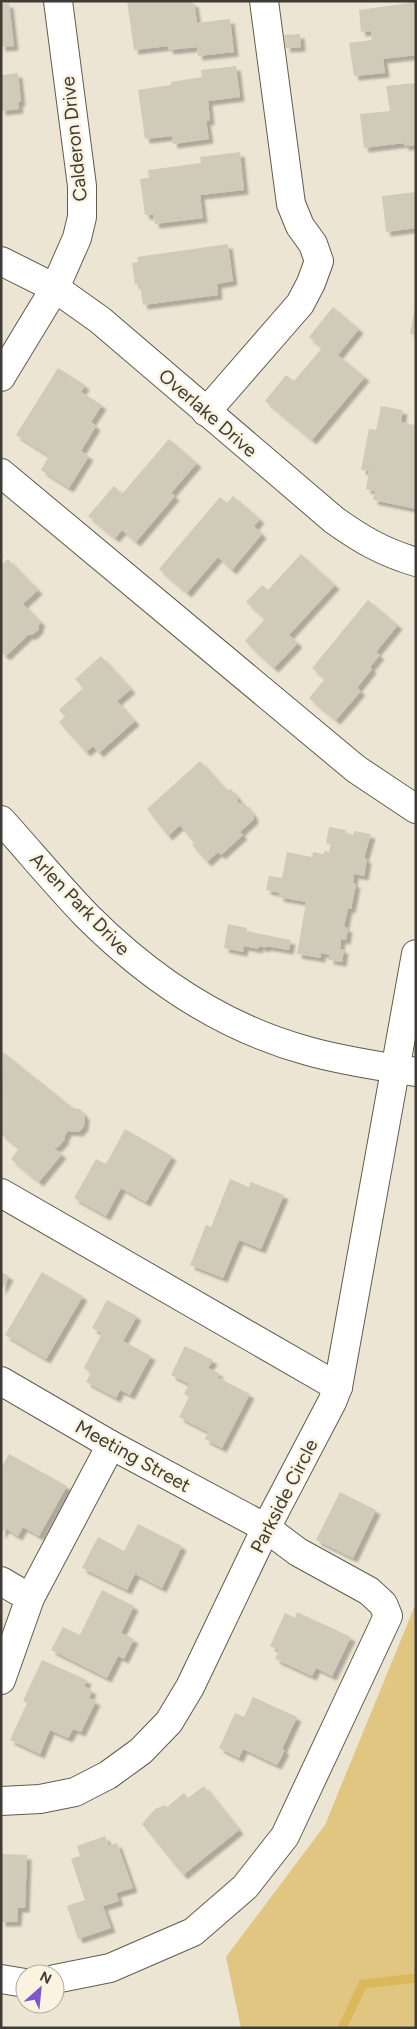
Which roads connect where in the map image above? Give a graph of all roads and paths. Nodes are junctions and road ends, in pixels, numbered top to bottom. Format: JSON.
{"nodes":[{"id":1,"x":58,"y":1,"type":"edge"},
{"id":2,"x":264,"y":1,"type":"edge"},
{"id":3,"x":1,"y":261,"type":"edge"},
{"id":4,"x":55,"y":288,"type":"junction"},
{"id":5,"x":1,"y":377,"type":"edge"},
{"id":6,"x":206,"y":412,"type":"junction"},
{"id":7,"x":1,"y":473,"type":"edge"},
{"id":8,"x":416,"y":562,"type":"edge"},
{"id":9,"x":416,"y":809,"type":"edge"},
{"id":10,"x":1,"y":820,"type":"edge"},
{"id":11,"x":416,"y":954,"type":"edge"},
{"id":12,"x":406,"y":1070,"type":"edge"},
{"id":13,"x":1,"y":1193,"type":"edge"},
{"id":14,"x":1,"y":1381,"type":"edge"},
{"id":15,"x":338,"y":1387,"type":"junction"},
{"id":16,"x":112,"y":1445,"type":"junction"},
{"id":17,"x":266,"y":1528,"type":"junction"},
{"id":18,"x":1,"y":1581,"type":"edge"},
{"id":19,"x":30,"y":1598,"type":"junction"},
{"id":20,"x":1,"y":1680,"type":"edge"},
{"id":21,"x":1,"y":1801,"type":"edge"},
{"id":22,"x":65,"y":1977,"type":"edge"},
{"id":23,"x":1,"y":1978,"type":"edge"},
{"id":24,"x":15,"y":1981,"type":"edge"}],
"edges":[{"from":1,"to":4,"type":"street","name":"Calderon Drive"},
{"from":2,"to":6,"type":"street"},
{"from":3,"to":4,"type":"street","name":"Overlake Drive"},
{"from":4,"to":5,"type":"street","name":"Calderon Drive"},
{"from":4,"to":6,"type":"street","name":"Overlake Drive"},
{"from":6,"to":8,"type":"street","name":"Overlake Drive"},
{"from":7,"to":9,"type":"street"},
{"from":10,"to":12,"type":"street","name":"Arlen Park Drive"},
{"from":11,"to":12,"type":"street","name":"Parkside Circle"},
{"from":12,"to":15,"type":"street","name":"Parkside Circle"},
{"from":13,"to":15,"type":"street"},
{"from":14,"to":16,"type":"street","name":"Meeting Street"},
{"from":15,"to":17,"type":"street","name":"Parkside Circle"},
{"from":16,"to":17,"type":"street","name":"Meeting Street"},
{"from":16,"to":19,"type":"street"},
{"from":17,"to":21,"type":"street","name":"Parkside Circle"},
{"from":17,"to":22,"type":"street","name":"Meeting Street"},
{"from":18,"to":19,"type":"street"},
{"from":19,"to":20,"type":"street"},
{"from":23,"to":24,"type":"street"}]}
